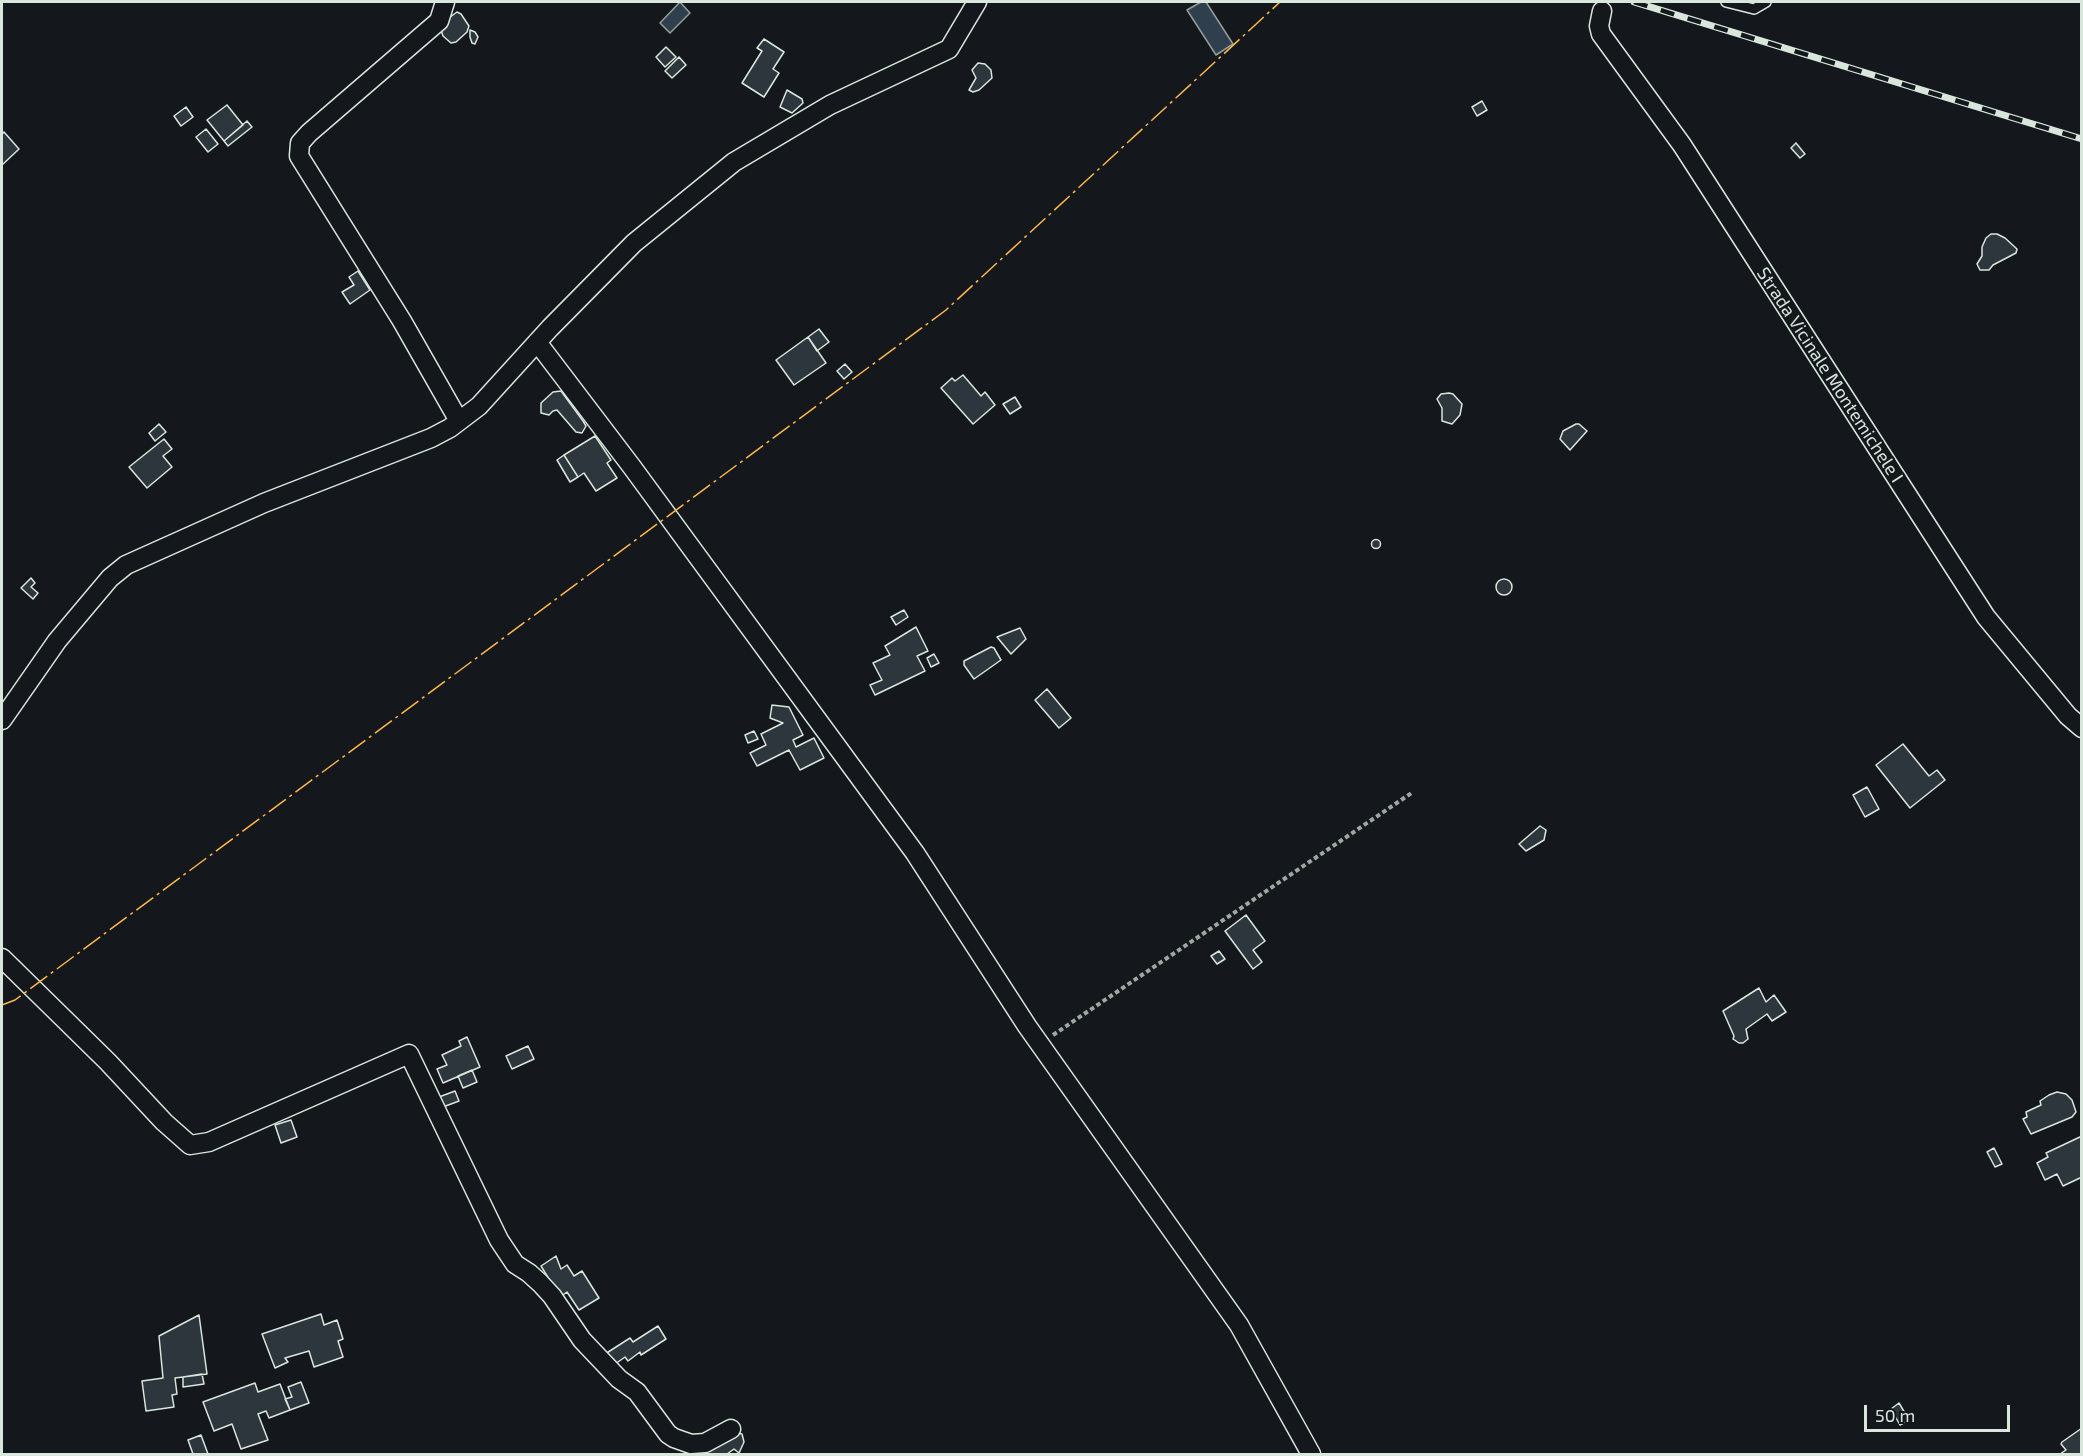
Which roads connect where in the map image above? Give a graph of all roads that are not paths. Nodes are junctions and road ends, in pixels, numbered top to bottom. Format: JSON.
{"nodes":[{"id":1,"x":445,"y":2,"type":"edge"},
{"id":2,"x":977,"y":2,"type":"edge"},
{"id":3,"x":1726,"y":2,"type":"edge"},
{"id":4,"x":1766,"y":2,"type":"edge"},
{"id":5,"x":1602,"y":11,"type":"dead end"},
{"id":6,"x":537,"y":342,"type":"junction"},
{"id":7,"x":459,"y":421,"type":"junction"},
{"id":8,"x":2,"y":720,"type":"edge"},
{"id":9,"x":2082,"y":728,"type":"edge"},
{"id":10,"x":2,"y":958,"type":"edge"},
{"id":11,"x":731,"y":1430,"type":"dead end"},
{"id":12,"x":1311,"y":1455,"type":"edge"}],
"edges":[{"from":1,"to":7,"type":"street"},
{"from":2,"to":6,"type":"street"},
{"from":3,"to":4,"type":"lane"},
{"from":5,"to":9,"type":"street","name":"Strada Vicinale Montemichele I"},
{"from":6,"to":7,"type":"street"},
{"from":6,"to":12,"type":"street"},
{"from":7,"to":8,"type":"street"},
{"from":10,"to":11,"type":"street"}]}
